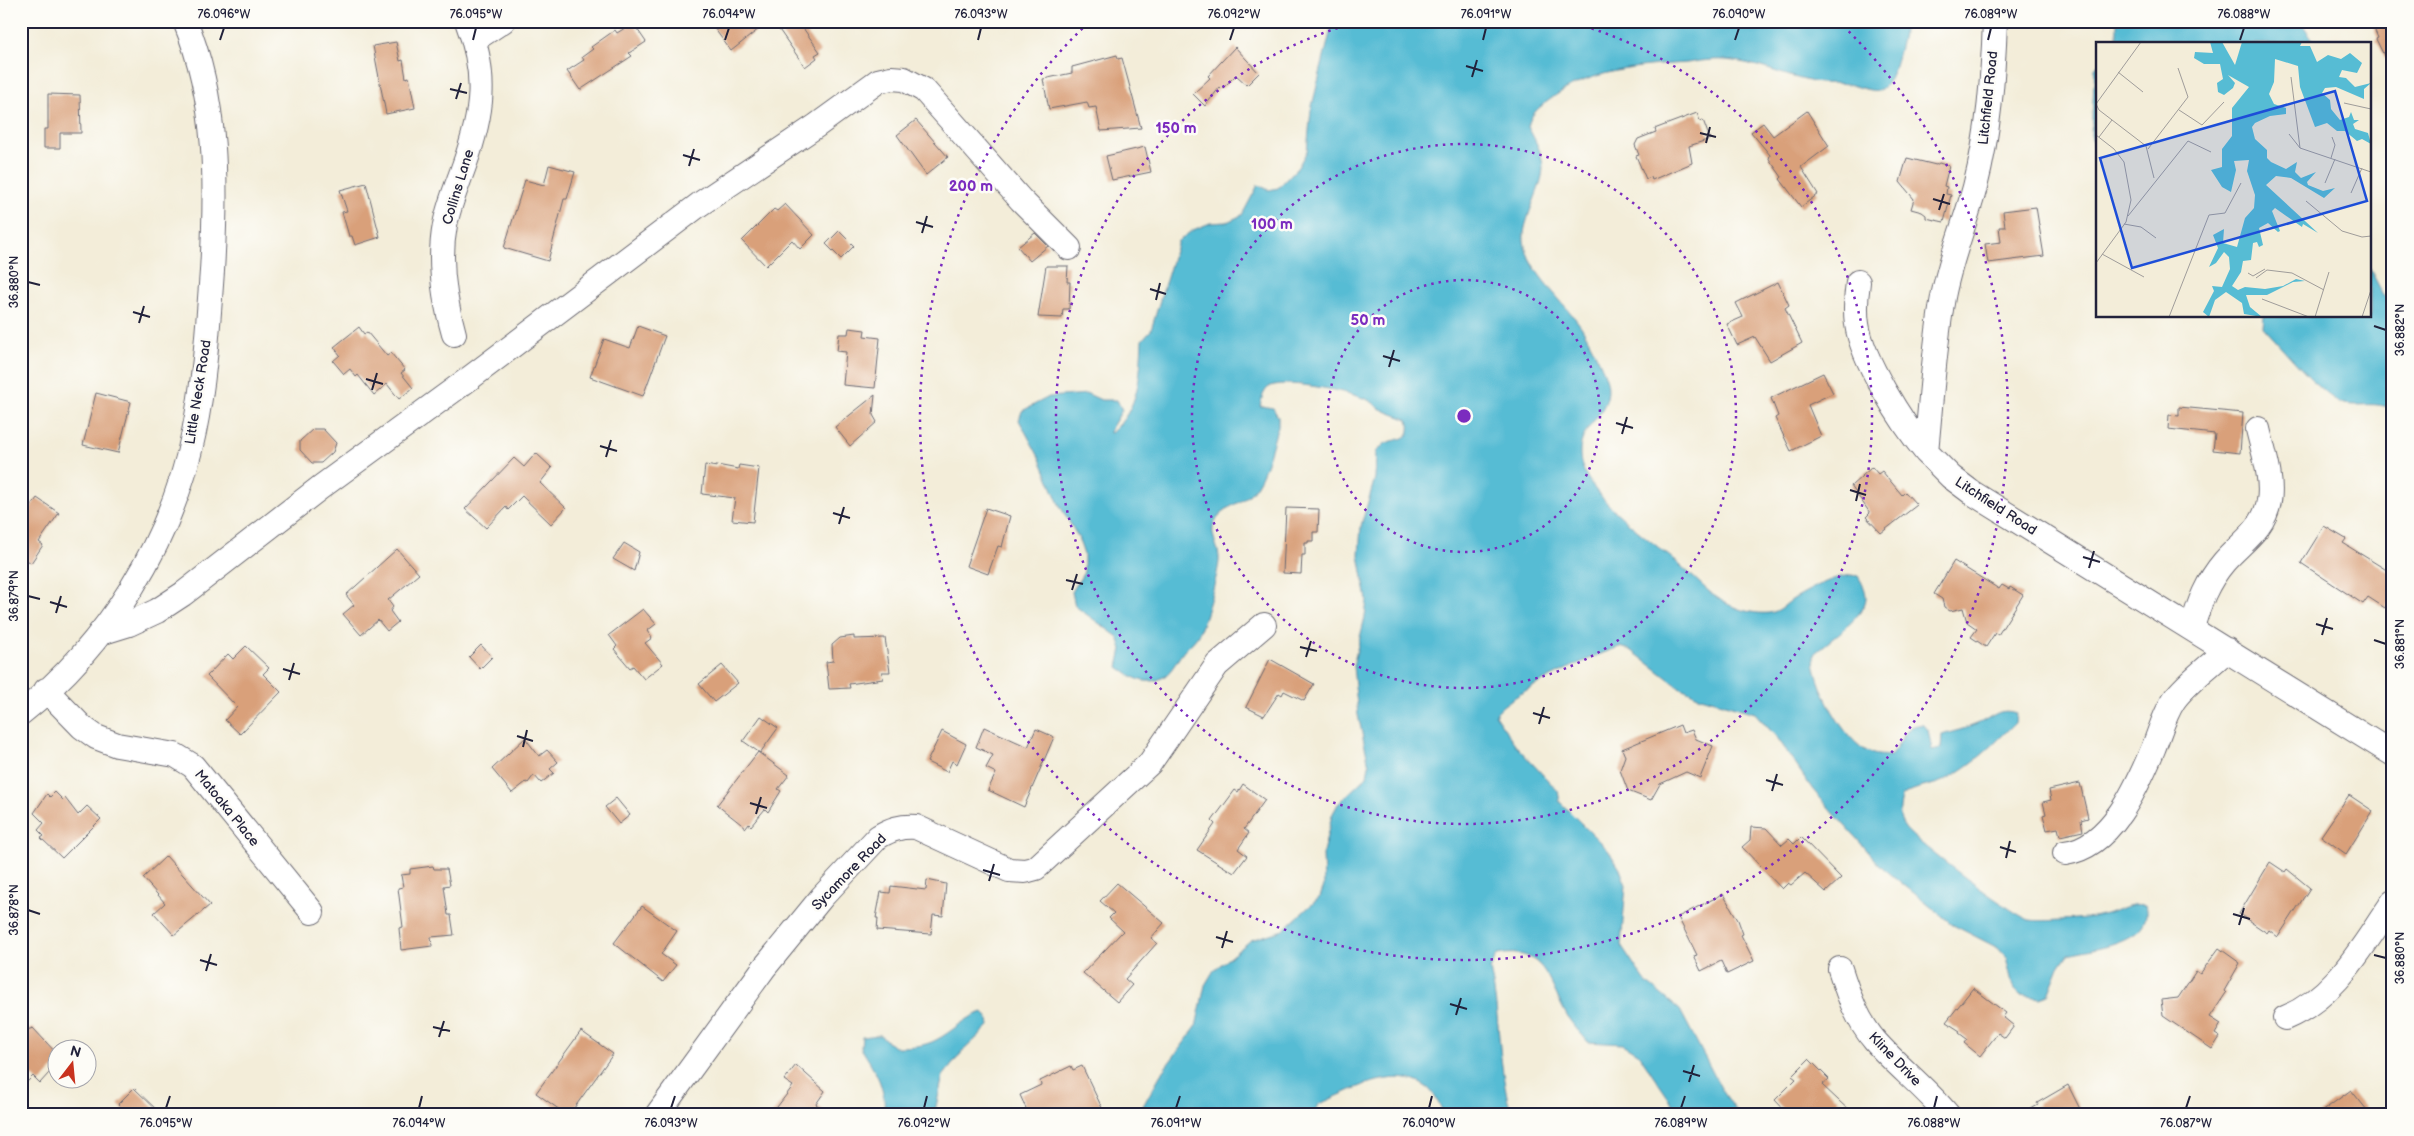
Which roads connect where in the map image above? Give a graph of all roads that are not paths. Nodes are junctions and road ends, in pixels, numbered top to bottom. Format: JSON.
{"nodes":[{"id":1,"x":185,"y":21,"type":"edge"},
{"id":2,"x":503,"y":21,"type":"edge"},
{"id":3,"x":1995,"y":21,"type":"edge"},
{"id":4,"x":471,"y":31,"type":"edge"},
{"id":5,"x":1069,"y":248,"type":"dead end"},
{"id":6,"x":1858,"y":282,"type":"dead end"},
{"id":7,"x":454,"y":334,"type":"dead end"},
{"id":8,"x":2258,"y":429,"type":"dead end"},
{"id":9,"x":1926,"y":452,"type":"junction"},
{"id":10,"x":1264,"y":625,"type":"dead end"},
{"id":11,"x":2192,"y":628,"type":"junction"},
{"id":12,"x":100,"y":633,"type":"junction"},
{"id":13,"x":2227,"y":650,"type":"junction"},
{"id":14,"x":46,"y":690,"type":"junction"},
{"id":15,"x":21,"y":713,"type":"edge"},
{"id":16,"x":2393,"y":754,"type":"edge"},
{"id":17,"x":2065,"y":852,"type":"dead end"},
{"id":18,"x":2393,"y":902,"type":"edge"},
{"id":19,"x":312,"y":912,"type":"dead end"},
{"id":20,"x":1840,"y":969,"type":"dead end"},
{"id":21,"x":2285,"y":1018,"type":"dead end"},
{"id":22,"x":657,"y":1115,"type":"edge"},
{"id":23,"x":1948,"y":1115,"type":"edge"}],
"edges":[{"from":1,"to":12,"type":"street","name":"Little Neck Road"},
{"from":2,"to":4,"type":"street"},
{"from":3,"to":9,"type":"street","name":"Litchfield Road"},
{"from":4,"to":7,"type":"street","name":"Collins Lane"},
{"from":5,"to":12,"type":"street"},
{"from":6,"to":9,"type":"street"},
{"from":8,"to":11,"type":"street"},
{"from":9,"to":11,"type":"street","name":"Litchfield Road"},
{"from":10,"to":22,"type":"street","name":"Sycamore Road"},
{"from":11,"to":13,"type":"street","name":"Litchfield Road"},
{"from":12,"to":14,"type":"street","name":"Little Neck Road"},
{"from":13,"to":16,"type":"street","name":"Litchfield Road"},
{"from":13,"to":17,"type":"street"},
{"from":14,"to":15,"type":"street","name":"Little Neck Road"},
{"from":14,"to":19,"type":"street","name":"Matoaka Place"},
{"from":18,"to":21,"type":"street"},
{"from":20,"to":23,"type":"street","name":"Kline Drive"}]}
